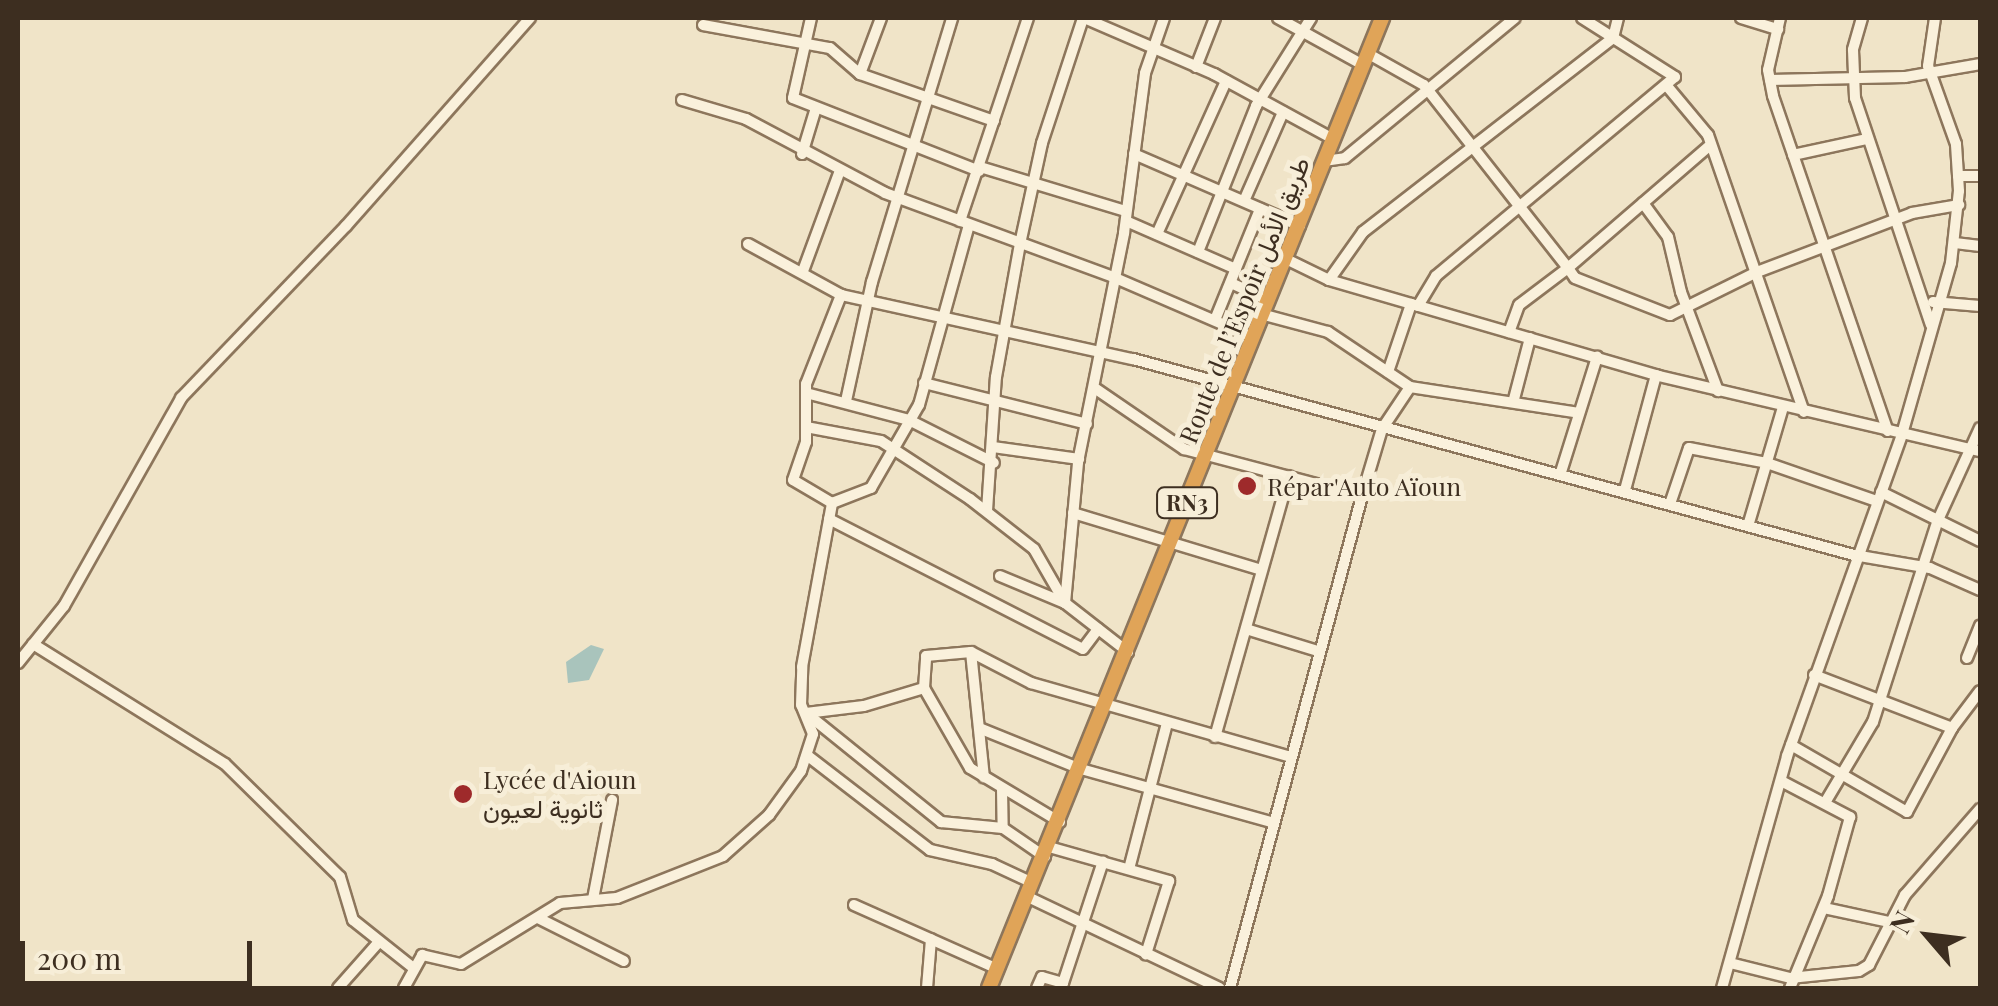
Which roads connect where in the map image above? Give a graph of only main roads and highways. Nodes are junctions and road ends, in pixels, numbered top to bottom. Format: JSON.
{"nodes":[{"id":1,"x":1382,"y":18,"type":"edge"},
{"id":2,"x":989,"y":988,"type":"edge"}],
"edges":[{"from":1,"to":2,"type":"highway","name":"Route de l’Espoir طريق الأمل","number":"RN3"}]}
